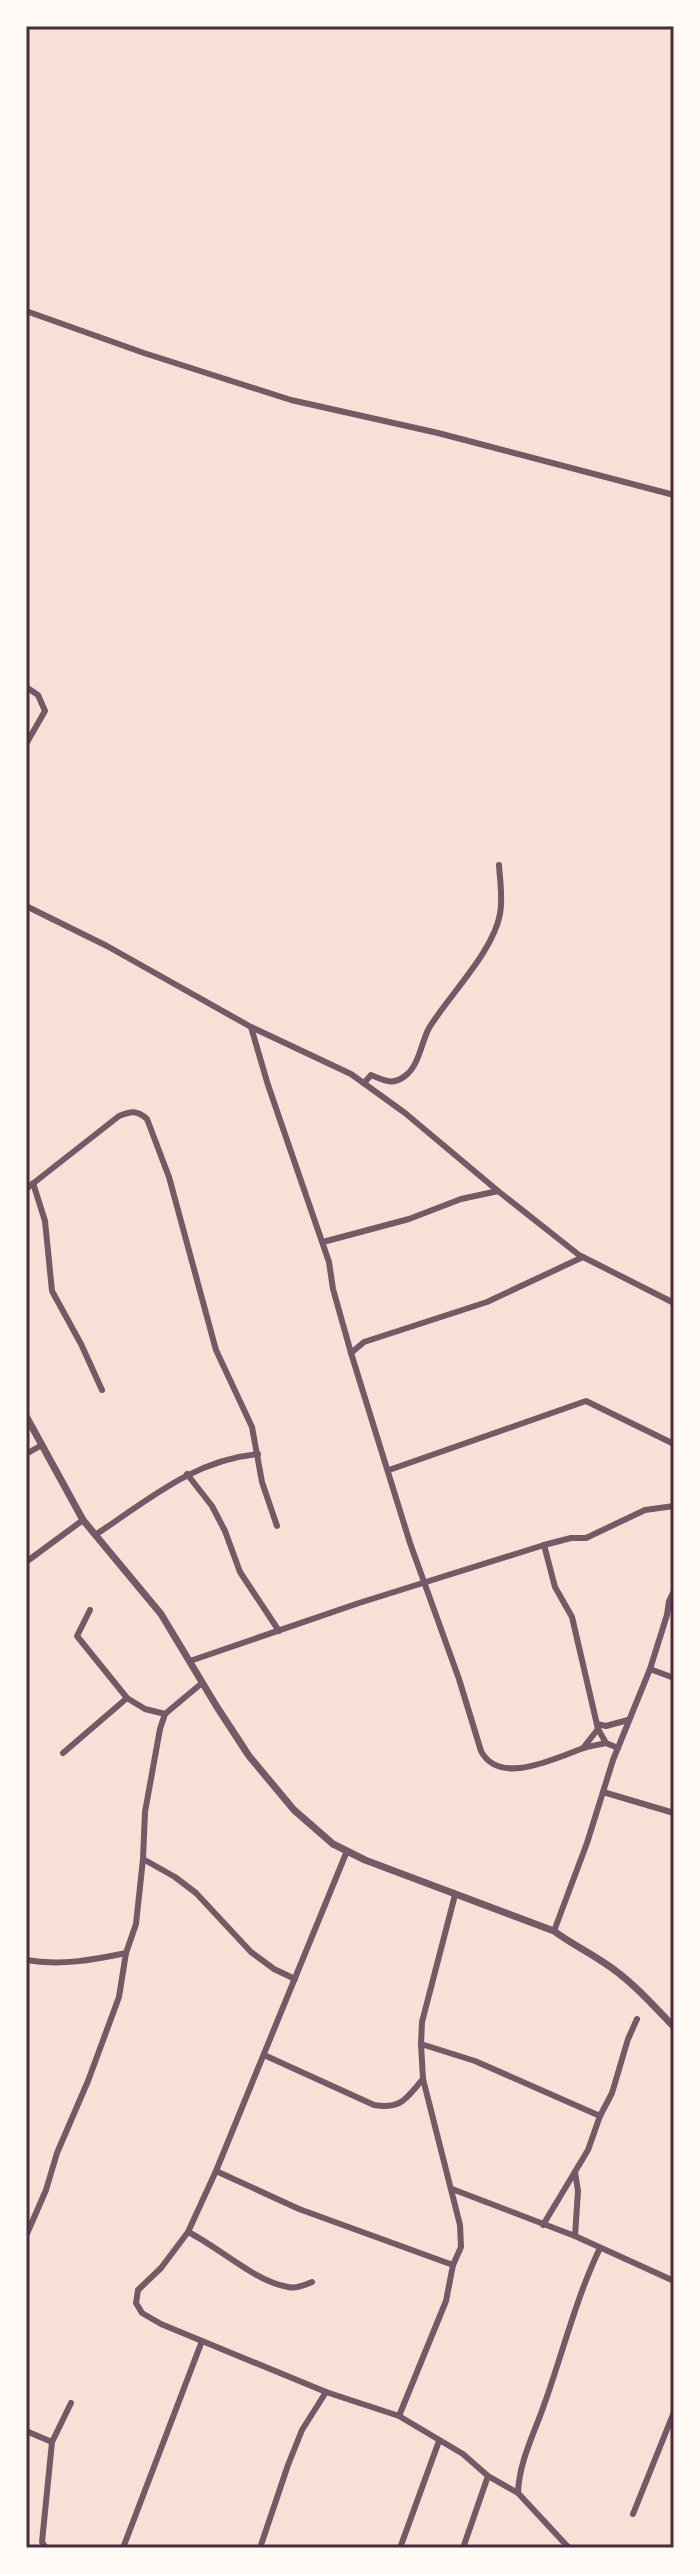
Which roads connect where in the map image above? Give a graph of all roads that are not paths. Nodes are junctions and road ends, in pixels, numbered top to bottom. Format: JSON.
{"nodes":[{"id":1,"x":26,"y":311,"type":"edge"},
{"id":2,"x":674,"y":495,"type":"edge"},
{"id":3,"x":26,"y":687,"type":"edge"},
{"id":4,"x":26,"y":744,"type":"edge"},
{"id":5,"x":499,"y":865,"type":"dead end"},
{"id":6,"x":26,"y":906,"type":"edge"},
{"id":7,"x":251,"y":1027,"type":"junction"},
{"id":8,"x":364,"y":1083,"type":"junction"},
{"id":9,"x":33,"y":1183,"type":"junction"},
{"id":10,"x":26,"y":1189,"type":"edge"},
{"id":11,"x":498,"y":1191,"type":"junction"},
{"id":12,"x":323,"y":1242,"type":"junction"},
{"id":13,"x":583,"y":1257,"type":"junction"},
{"id":14,"x":674,"y":1303,"type":"edge"},
{"id":15,"x":351,"y":1353,"type":"junction"},
{"id":16,"x":102,"y":1390,"type":"dead end"},
{"id":17,"x":26,"y":1416,"type":"edge"},
{"id":18,"x":674,"y":1444,"type":"edge"},
{"id":19,"x":42,"y":1445,"type":"junction"},
{"id":20,"x":26,"y":1454,"type":"edge"},
{"id":21,"x":258,"y":1454,"type":"junction"},
{"id":22,"x":389,"y":1470,"type":"junction"},
{"id":23,"x":187,"y":1474,"type":"junction"},
{"id":24,"x":674,"y":1506,"type":"edge"},
{"id":25,"x":83,"y":1520,"type":"junction"},
{"id":26,"x":277,"y":1526,"type":"dead end"},
{"id":27,"x":95,"y":1535,"type":"junction"},
{"id":28,"x":544,"y":1545,"type":"junction"},
{"id":29,"x":26,"y":1562,"type":"edge"},
{"id":30,"x":425,"y":1583,"type":"junction"},
{"id":31,"x":674,"y":1591,"type":"edge"},
{"id":32,"x":90,"y":1610,"type":"dead end"},
{"id":33,"x":279,"y":1631,"type":"junction"},
{"id":34,"x":190,"y":1661,"type":"junction"},
{"id":35,"x":650,"y":1669,"type":"junction"},
{"id":36,"x":674,"y":1678,"type":"edge"},
{"id":37,"x":202,"y":1683,"type":"junction"},
{"id":38,"x":127,"y":1698,"type":"junction"},
{"id":39,"x":165,"y":1714,"type":"junction"},
{"id":40,"x":628,"y":1720,"type":"junction"},
{"id":41,"x":597,"y":1727,"type":"junction"},
{"id":42,"x":606,"y":1743,"type":"junction"},
{"id":43,"x":583,"y":1748,"type":"junction"},
{"id":44,"x":618,"y":1748,"type":"junction"},
{"id":45,"x":63,"y":1753,"type":"dead end"},
{"id":46,"x":603,"y":1792,"type":"junction"},
{"id":47,"x":674,"y":1813,"type":"edge"},
{"id":48,"x":347,"y":1851,"type":"junction"},
{"id":49,"x":143,"y":1859,"type":"junction"},
{"id":50,"x":455,"y":1895,"type":"junction"},
{"id":51,"x":554,"y":1931,"type":"junction"},
{"id":52,"x":126,"y":1953,"type":"junction"},
{"id":53,"x":26,"y":1960,"type":"edge"},
{"id":54,"x":295,"y":1979,"type":"junction"},
{"id":55,"x":637,"y":2019,"type":"dead end"},
{"id":56,"x":674,"y":2027,"type":"edge"},
{"id":57,"x":421,"y":2044,"type":"junction"},
{"id":58,"x":264,"y":2055,"type":"junction"},
{"id":59,"x":423,"y":2079,"type":"junction"},
{"id":60,"x":600,"y":2116,"type":"junction"},
{"id":61,"x":216,"y":2171,"type":"junction"},
{"id":62,"x":575,"y":2172,"type":"junction"},
{"id":63,"x":452,"y":2189,"type":"junction"},
{"id":64,"x":543,"y":2225,"type":"junction"},
{"id":65,"x":188,"y":2232,"type":"junction"},
{"id":66,"x":26,"y":2236,"type":"edge"},
{"id":67,"x":575,"y":2236,"type":"junction"},
{"id":68,"x":600,"y":2248,"type":"junction"},
{"id":69,"x":453,"y":2265,"type":"junction"},
{"id":70,"x":674,"y":2281,"type":"edge"},
{"id":71,"x":312,"y":2282,"type":"dead end"},
{"id":72,"x":202,"y":2341,"type":"junction"},
{"id":73,"x":326,"y":2392,"type":"junction"},
{"id":74,"x":71,"y":2403,"type":"dead end"},
{"id":75,"x":674,"y":2412,"type":"edge"},
{"id":76,"x":399,"y":2416,"type":"junction"},
{"id":77,"x":672,"y":2420,"type":"edge"},
{"id":78,"x":26,"y":2431,"type":"edge"},
{"id":79,"x":439,"y":2441,"type":"junction"},
{"id":80,"x":52,"y":2442,"type":"junction"},
{"id":81,"x":488,"y":2476,"type":"junction"},
{"id":82,"x":518,"y":2493,"type":"junction"},
{"id":83,"x":633,"y":2514,"type":"dead end"},
{"id":84,"x":46,"y":2548,"type":"edge"},
{"id":85,"x":123,"y":2548,"type":"edge"},
{"id":86,"x":260,"y":2548,"type":"edge"},
{"id":87,"x":400,"y":2548,"type":"edge"},
{"id":88,"x":463,"y":2548,"type":"edge"},
{"id":89,"x":569,"y":2548,"type":"edge"}],
"edges":[{"from":1,"to":2,"type":"street"},
{"from":3,"to":4,"type":"street"},
{"from":5,"to":8,"type":"street"},
{"from":6,"to":7,"type":"street"},
{"from":7,"to":8,"type":"street"},
{"from":7,"to":12,"type":"street"},
{"from":8,"to":11,"type":"street"},
{"from":9,"to":10,"type":"street"},
{"from":9,"to":16,"type":"street"},
{"from":9,"to":21,"type":"street"},
{"from":11,"to":12,"type":"street"},
{"from":11,"to":13,"type":"street"},
{"from":12,"to":15,"type":"street"},
{"from":13,"to":14,"type":"street"},
{"from":13,"to":15,"type":"street"},
{"from":15,"to":22,"type":"street"},
{"from":17,"to":19,"type":"street"},
{"from":18,"to":22,"type":"street"},
{"from":19,"to":20,"type":"street"},
{"from":19,"to":25,"type":"street"},
{"from":21,"to":23,"type":"street"},
{"from":21,"to":26,"type":"street"},
{"from":22,"to":30,"type":"street"},
{"from":23,"to":27,"type":"street"},
{"from":23,"to":33,"type":"street"},
{"from":24,"to":28,"type":"street"},
{"from":25,"to":27,"type":"street"},
{"from":25,"to":29,"type":"street"},
{"from":27,"to":34,"type":"street"},
{"from":28,"to":30,"type":"street"},
{"from":28,"to":41,"type":"street"},
{"from":30,"to":33,"type":"street"},
{"from":30,"to":43,"type":"street"},
{"from":31,"to":35,"type":"street"},
{"from":32,"to":38,"type":"street"},
{"from":33,"to":34,"type":"street"},
{"from":34,"to":37,"type":"street"},
{"from":35,"to":36,"type":"street"},
{"from":35,"to":40,"type":"street"},
{"from":37,"to":39,"type":"street"},
{"from":37,"to":48,"type":"street"},
{"from":38,"to":39,"type":"street"},
{"from":38,"to":45,"type":"street"},
{"from":39,"to":49,"type":"street"},
{"from":40,"to":41,"type":"street"},
{"from":40,"to":44,"type":"street"},
{"from":41,"to":42,"type":"street"},
{"from":41,"to":43,"type":"street"},
{"from":42,"to":43,"type":"street"},
{"from":42,"to":44,"type":"street"},
{"from":44,"to":46,"type":"street"},
{"from":46,"to":47,"type":"street"},
{"from":46,"to":51,"type":"street"},
{"from":48,"to":50,"type":"street"},
{"from":48,"to":54,"type":"street"},
{"from":49,"to":52,"type":"street"},
{"from":49,"to":54,"type":"street"},
{"from":50,"to":51,"type":"street"},
{"from":50,"to":57,"type":"street"},
{"from":51,"to":56,"type":"street"},
{"from":52,"to":53,"type":"street"},
{"from":52,"to":66,"type":"street"},
{"from":54,"to":58,"type":"street"},
{"from":55,"to":60,"type":"street"},
{"from":57,"to":59,"type":"street"},
{"from":57,"to":60,"type":"street"},
{"from":58,"to":59,"type":"street"},
{"from":58,"to":61,"type":"street"},
{"from":59,"to":63,"type":"street"},
{"from":60,"to":62,"type":"street"},
{"from":61,"to":65,"type":"street"},
{"from":61,"to":69,"type":"street"},
{"from":62,"to":64,"type":"street"},
{"from":62,"to":67,"type":"street"},
{"from":63,"to":64,"type":"street"},
{"from":63,"to":69,"type":"street"},
{"from":64,"to":67,"type":"street"},
{"from":65,"to":71,"type":"street"},
{"from":65,"to":72,"type":"street"},
{"from":67,"to":68,"type":"street"},
{"from":68,"to":70,"type":"street"},
{"from":68,"to":82,"type":"street"},
{"from":69,"to":76,"type":"street"},
{"from":72,"to":73,"type":"street"},
{"from":72,"to":85,"type":"street"},
{"from":73,"to":76,"type":"street"},
{"from":73,"to":86,"type":"street"},
{"from":74,"to":80,"type":"street"},
{"from":75,"to":77,"type":"street"},
{"from":76,"to":79,"type":"street"},
{"from":77,"to":83,"type":"street"},
{"from":78,"to":80,"type":"street"},
{"from":79,"to":81,"type":"street"},
{"from":79,"to":87,"type":"street"},
{"from":80,"to":84,"type":"street"},
{"from":81,"to":82,"type":"street"},
{"from":81,"to":88,"type":"street"},
{"from":82,"to":89,"type":"street"}]}
